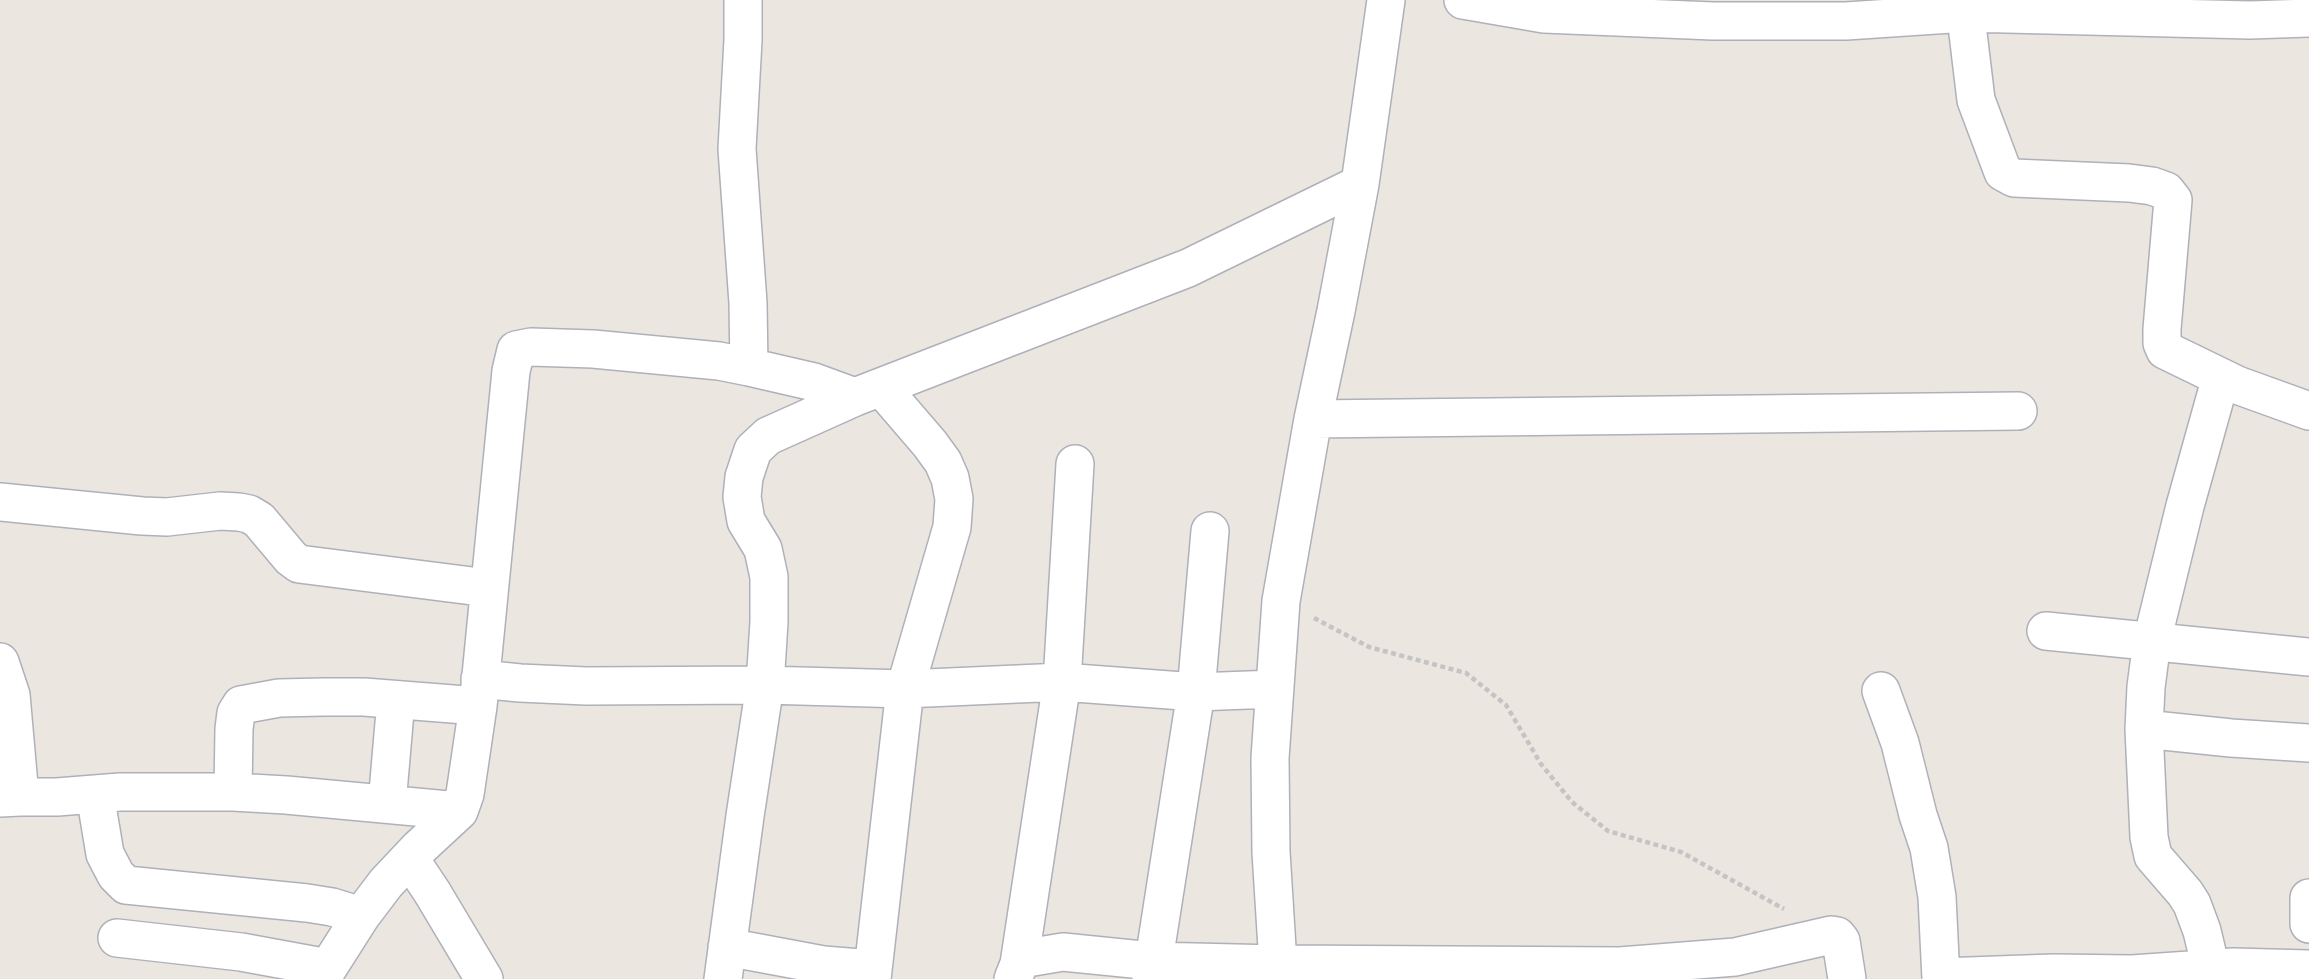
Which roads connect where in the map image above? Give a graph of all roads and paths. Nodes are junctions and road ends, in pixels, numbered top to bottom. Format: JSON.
{"nodes":[{"id":1,"x":743,"y":0,"type":"edge"},
{"id":2,"x":1386,"y":0,"type":"edge"},
{"id":3,"x":1464,"y":0,"type":"edge"},
{"id":4,"x":1965,"y":6,"type":"edge"},
{"id":5,"x":1543,"y":7,"type":"edge"},
{"id":6,"x":1844,"y":11,"type":"edge"},
{"id":7,"x":2309,"y":18,"type":"edge"},
{"id":8,"x":1360,"y":184,"type":"junction"},
{"id":9,"x":749,"y":367,"type":"junction"},
{"id":10,"x":2221,"y":377,"type":"junction"},
{"id":11,"x":868,"y":392,"type":"junction"},
{"id":12,"x":2018,"y":411,"type":"dead end"},
{"id":13,"x":2309,"y":411,"type":"edge"},
{"id":14,"x":1313,"y":419,"type":"junction"},
{"id":15,"x":1075,"y":464,"type":"dead end"},
{"id":16,"x":0,"y":502,"type":"edge"},
{"id":17,"x":1210,"y":531,"type":"dead end"},
{"id":18,"x":488,"y":588,"type":"junction"},
{"id":19,"x":1281,"y":601,"type":"junction"},
{"id":20,"x":2046,"y":631,"type":"dead end"},
{"id":21,"x":2152,"y":641,"type":"junction"},
{"id":22,"x":2309,"y":657,"type":"edge"},
{"id":23,"x":0,"y":662,"type":"edge"},
{"id":24,"x":1062,"y":682,"type":"junction"},
{"id":25,"x":765,"y":685,"type":"junction"},
{"id":26,"x":905,"y":689,"type":"junction"},
{"id":27,"x":1274,"y":689,"type":"junction"},
{"id":28,"x":1881,"y":691,"type":"dead end"},
{"id":29,"x":479,"y":692,"type":"junction"},
{"id":30,"x":1196,"y":692,"type":"junction"},
{"id":31,"x":396,"y":700,"type":"junction"},
{"id":32,"x":2144,"y":729,"type":"junction"},
{"id":33,"x":2309,"y":743,"type":"edge"},
{"id":34,"x":233,"y":792,"type":"junction"},
{"id":35,"x":95,"y":794,"type":"junction"},
{"id":36,"x":10,"y":797,"type":"edge"},
{"id":37,"x":387,"y":804,"type":"junction"},
{"id":38,"x":459,"y":811,"type":"junction"},
{"id":39,"x":410,"y":859,"type":"junction"},
{"id":40,"x":2309,"y":898,"type":"edge"},
{"id":41,"x":1785,"y":909,"type":"dead end"},
{"id":42,"x":361,"y":916,"type":"junction"},
{"id":43,"x":2309,"y":924,"type":"edge"},
{"id":44,"x":117,"y":938,"type":"dead end"},
{"id":45,"x":725,"y":963,"type":"edge"},
{"id":46,"x":1735,"y":968,"type":"edge"},
{"id":47,"x":1255,"y":969,"type":"edge"},
{"id":48,"x":2210,"y":969,"type":"junction"},
{"id":49,"x":2309,"y":969,"type":"edge"},
{"id":50,"x":1151,"y":970,"type":"edge"},
{"id":51,"x":1016,"y":971,"type":"edge"},
{"id":52,"x":324,"y":973,"type":"edge"},
{"id":53,"x":1620,"y":973,"type":"edge"},
{"id":54,"x":872,"y":974,"type":"edge"},
{"id":55,"x":1941,"y":978,"type":"edge"},
{"id":56,"x":484,"y":979,"type":"edge"},
{"id":57,"x":1847,"y":979,"type":"edge"}],
"edges":[{"from":1,"to":9,"type":"street"},
{"from":2,"to":8,"type":"street"},
{"from":3,"to":5,"type":"street"},
{"from":4,"to":6,"type":"street"},
{"from":4,"to":7,"type":"street"},
{"from":4,"to":10,"type":"street"},
{"from":5,"to":6,"type":"street"},
{"from":8,"to":11,"type":"street"},
{"from":8,"to":14,"type":"street"},
{"from":9,"to":11,"type":"street"},
{"from":9,"to":18,"type":"street"},
{"from":10,"to":13,"type":"street"},
{"from":10,"to":21,"type":"street"},
{"from":11,"to":25,"type":"street"},
{"from":11,"to":26,"type":"street"},
{"from":12,"to":14,"type":"street"},
{"from":14,"to":19,"type":"street"},
{"from":15,"to":24,"type":"street"},
{"from":16,"to":18,"type":"street"},
{"from":17,"to":30,"type":"street"},
{"from":18,"to":29,"type":"street"},
{"from":19,"to":27,"type":"street"},
{"from":19,"to":41,"type":"path"},
{"from":20,"to":21,"type":"street"},
{"from":21,"to":22,"type":"street"},
{"from":21,"to":32,"type":"street"},
{"from":23,"to":36,"type":"street"},
{"from":24,"to":26,"type":"street"},
{"from":24,"to":30,"type":"street"},
{"from":24,"to":51,"type":"street"},
{"from":25,"to":26,"type":"street"},
{"from":25,"to":29,"type":"street"},
{"from":25,"to":45,"type":"street"},
{"from":26,"to":54,"type":"street"},
{"from":27,"to":30,"type":"street"},
{"from":27,"to":47,"type":"street"},
{"from":28,"to":55,"type":"street"},
{"from":29,"to":31,"type":"street"},
{"from":29,"to":38,"type":"street"},
{"from":30,"to":50,"type":"street"},
{"from":31,"to":34,"type":"street"},
{"from":31,"to":37,"type":"street"},
{"from":32,"to":33,"type":"street"},
{"from":32,"to":48,"type":"street"},
{"from":34,"to":35,"type":"street"},
{"from":34,"to":37,"type":"street"},
{"from":35,"to":36,"type":"street"},
{"from":35,"to":42,"type":"street"},
{"from":37,"to":38,"type":"street"},
{"from":38,"to":39,"type":"street"},
{"from":39,"to":42,"type":"street"},
{"from":39,"to":56,"type":"street"},
{"from":40,"to":43,"type":"street"},
{"from":42,"to":52,"type":"street"},
{"from":44,"to":52,"type":"street"},
{"from":45,"to":54,"type":"street"},
{"from":46,"to":53,"type":"street"},
{"from":46,"to":57,"type":"street"},
{"from":47,"to":50,"type":"street"},
{"from":47,"to":53,"type":"street"},
{"from":48,"to":49,"type":"street"},
{"from":48,"to":55,"type":"street"},
{"from":50,"to":51,"type":"street"}]}
